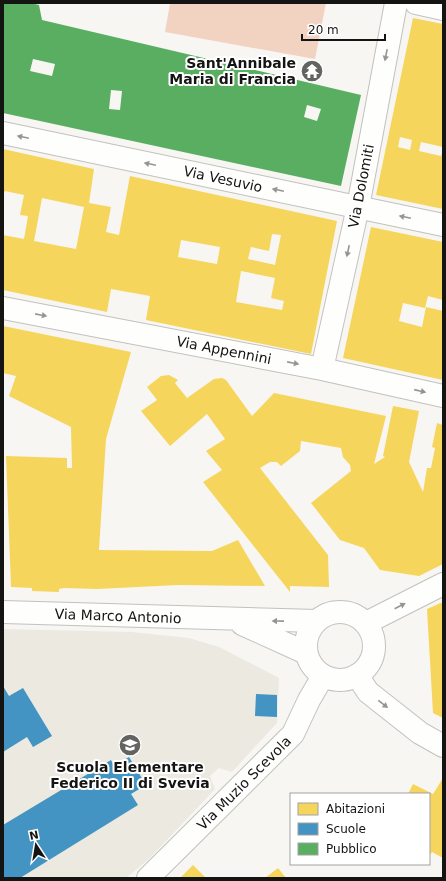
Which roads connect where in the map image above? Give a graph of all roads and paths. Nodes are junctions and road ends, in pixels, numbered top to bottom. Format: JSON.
{"nodes":[{"id":1,"x":396,"y":3,"type":"edge"},
{"id":2,"x":416,"y":3,"type":"edge"},
{"id":3,"x":443,"y":8,"type":"edge"},
{"id":4,"x":3,"y":133,"type":"edge"},
{"id":5,"x":358,"y":207,"type":"junction"},
{"id":6,"x":443,"y":225,"type":"edge"},
{"id":7,"x":3,"y":308,"type":"edge"},
{"id":8,"x":322,"y":369,"type":"junction"},
{"id":9,"x":443,"y":396,"type":"edge"},
{"id":10,"x":443,"y":584,"type":"edge"},
{"id":11,"x":3,"y":612,"type":"edge"},
{"id":12,"x":234,"y":620,"type":"junction"},
{"id":13,"x":317,"y":622,"type":"junction"},
{"id":14,"x":366,"y":623,"type":"junction"},
{"id":15,"x":306,"y":653,"type":"junction"},
{"id":16,"x":357,"y":675,"type":"junction"},
{"id":17,"x":324,"y":676,"type":"junction"},
{"id":18,"x":443,"y":746,"type":"edge"},
{"id":19,"x":156,"y":875,"type":"edge"}],
"edges":[{"from":1,"to":5,"type":"street","name":"Via Dolomiti","one_way":true},
{"from":2,"to":3,"type":"street"},
{"from":5,"to":4,"type":"street","name":"Via Vesuvio","one_way":true},
{"from":6,"to":5,"type":"street","name":"Via Vesuvio","one_way":true},
{"from":5,"to":8,"type":"street","name":"Via Dolomiti","one_way":true},
{"from":7,"to":8,"type":"street","name":"Via Appennini","one_way":true},
{"from":8,"to":9,"type":"street","name":"Via Appennini","one_way":true},
{"from":14,"to":10,"type":"street","one_way":true},
{"from":11,"to":12,"type":"street","name":"Via Marco Antonio"},
{"from":13,"to":12,"type":"street","name":"Via Marco Antonio","one_way":true},
{"from":12,"to":15,"type":"street","name":"Via Marco Antonio"},
{"from":13,"to":14,"type":"street"},
{"from":13,"to":15,"type":"street"},
{"from":14,"to":16,"type":"street"},
{"from":15,"to":17,"type":"street"},
{"from":16,"to":17,"type":"street"},
{"from":16,"to":18,"type":"street","one_way":true},
{"from":17,"to":19,"type":"street","name":"Via Muzio Scevola"}]}
